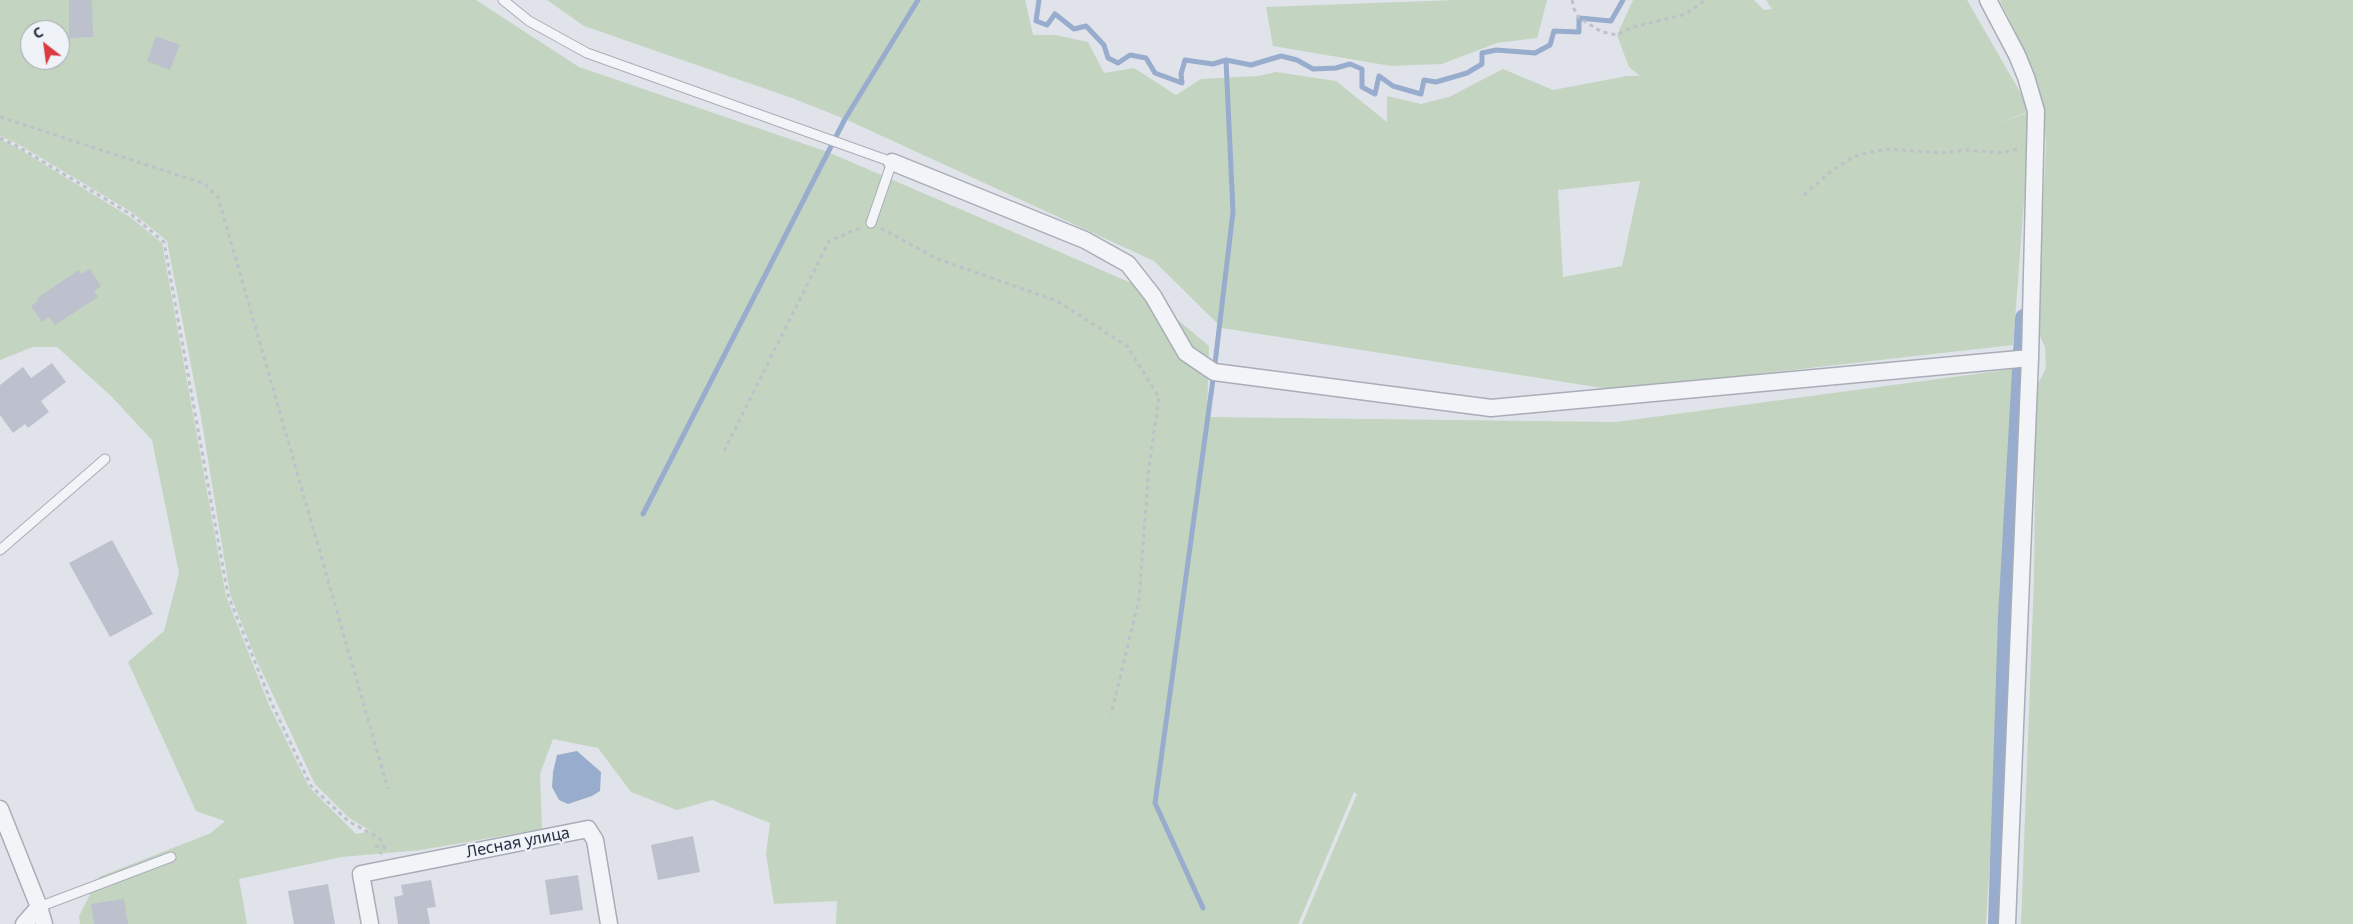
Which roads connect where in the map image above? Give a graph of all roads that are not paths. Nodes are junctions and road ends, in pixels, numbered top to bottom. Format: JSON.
{"nodes":[{"id":1,"x":503,"y":0,"type":"edge"},
{"id":2,"x":1988,"y":0,"type":"edge"},
{"id":3,"x":892,"y":162,"type":"junction"},
{"id":4,"x":871,"y":223,"type":"road end"},
{"id":5,"x":2030,"y":358,"type":"junction"},
{"id":6,"x":105,"y":459,"type":"dead end"},
{"id":7,"x":0,"y":550,"type":"edge"},
{"id":8,"x":0,"y":809,"type":"edge"},
{"id":9,"x":171,"y":857,"type":"dead end"},
{"id":10,"x":39,"y":907,"type":"junction"},
{"id":11,"x":24,"y":924,"type":"edge"},
{"id":12,"x":44,"y":924,"type":"edge"},
{"id":13,"x":370,"y":924,"type":"edge"},
{"id":14,"x":609,"y":924,"type":"edge"},
{"id":15,"x":2007,"y":924,"type":"edge"}],
"edges":[{"from":1,"to":3,"type":"lane"},
{"from":2,"to":5,"type":"street"},
{"from":3,"to":4,"type":"lane"},
{"from":3,"to":5,"type":"street"},
{"from":5,"to":15,"type":"street"},
{"from":6,"to":7,"type":"lane"},
{"from":8,"to":10,"type":"street"},
{"from":9,"to":10,"type":"lane"},
{"from":10,"to":11,"type":"street"},
{"from":10,"to":12,"type":"street"},
{"from":13,"to":14,"type":"street","name":"Лесная улица"}]}
